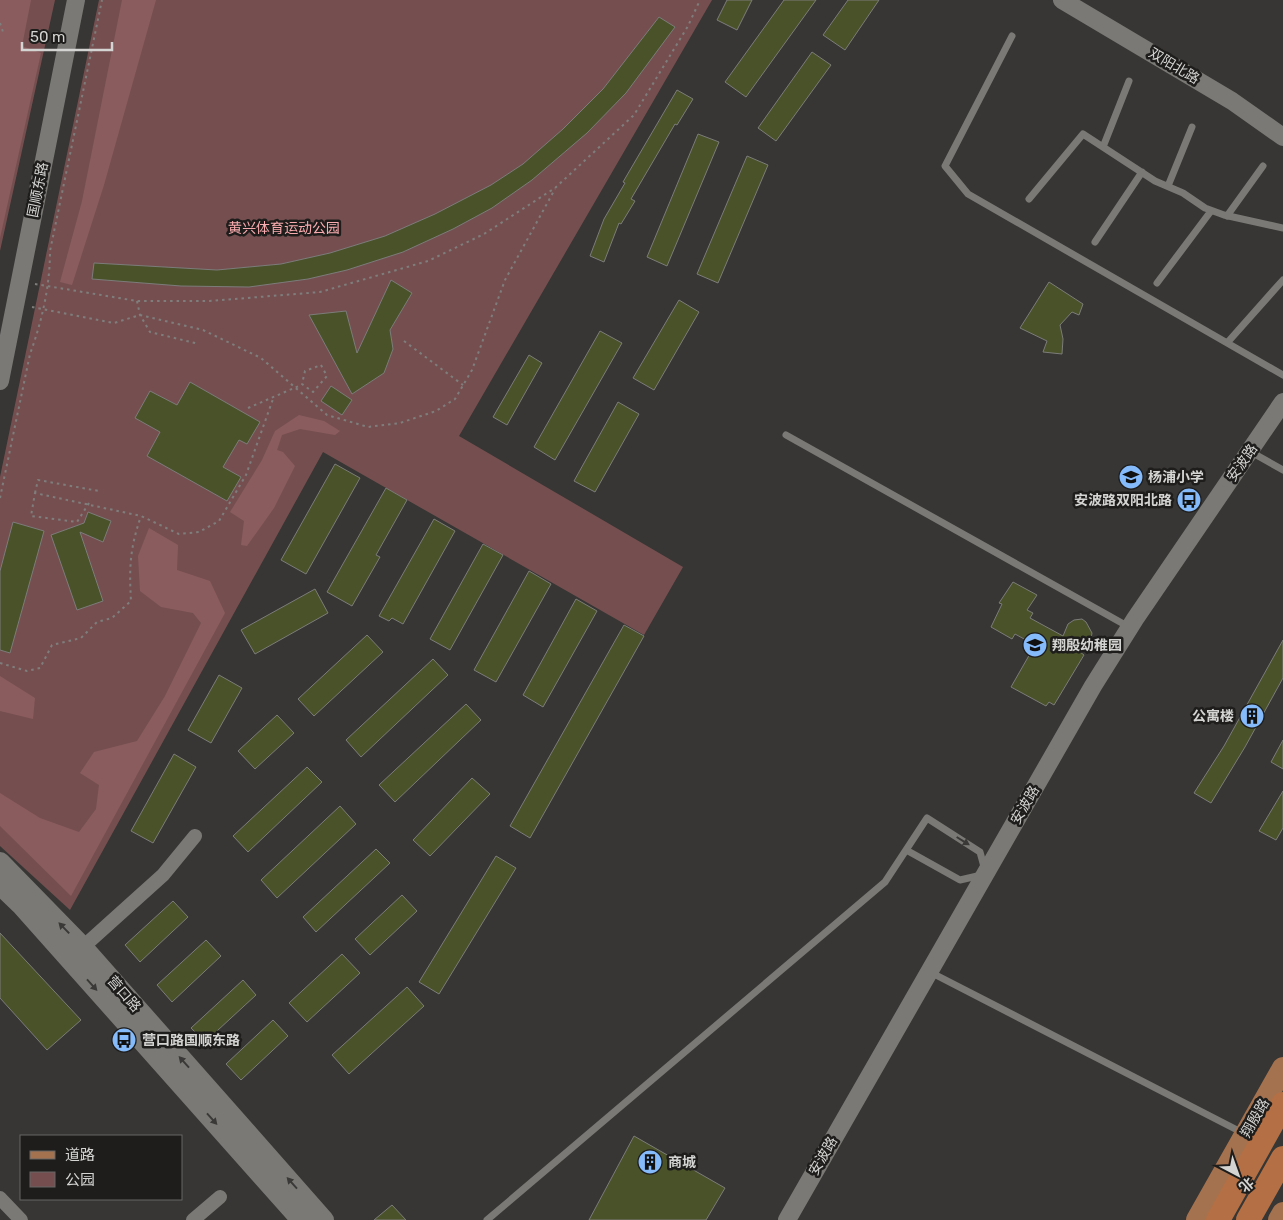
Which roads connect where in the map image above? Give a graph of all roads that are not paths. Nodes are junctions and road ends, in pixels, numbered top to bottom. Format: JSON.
{"nodes":[{"id":1,"x":76,"y":0,"type":"edge"},
{"id":2,"x":1062,"y":0,"type":"edge"},
{"id":3,"x":1012,"y":36,"type":"dead end"},
{"id":4,"x":1129,"y":81,"type":"dead end"},
{"id":5,"x":1192,"y":127,"type":"dead end"},
{"id":6,"x":1283,"y":137,"type":"edge"},
{"id":7,"x":1103,"y":147,"type":"junction"},
{"id":8,"x":1263,"y":166,"type":"dead end"},
{"id":9,"x":1142,"y":172,"type":"junction"},
{"id":10,"x":1168,"y":186,"type":"junction"},
{"id":11,"x":1030,"y":199,"type":"dead end"},
{"id":12,"x":1211,"y":211,"type":"junction"},
{"id":13,"x":1227,"y":216,"type":"junction"},
{"id":14,"x":1283,"y":228,"type":"edge"},
{"id":15,"x":1095,"y":242,"type":"dead end"},
{"id":16,"x":1283,"y":280,"type":"edge"},
{"id":17,"x":1157,"y":284,"type":"dead end"},
{"id":18,"x":1227,"y":343,"type":"junction"},
{"id":19,"x":1283,"y":376,"type":"edge"},
{"id":20,"x":0,"y":381,"type":"edge"},
{"id":21,"x":1283,"y":402,"type":"edge"},
{"id":22,"x":786,"y":435,"type":"dead end"},
{"id":23,"x":1250,"y":452,"type":"junction"},
{"id":24,"x":1283,"y":470,"type":"edge"},
{"id":25,"x":1129,"y":627,"type":"junction"},
{"id":26,"x":195,"y":836,"type":"dead end"},
{"id":27,"x":908,"y":851,"type":"junction"},
{"id":28,"x":0,"y":862,"type":"edge"},
{"id":29,"x":986,"y":874,"type":"junction"},
{"id":30,"x":0,"y":885,"type":"edge"},
{"id":31,"x":83,"y":947,"type":"junction"},
{"id":32,"x":930,"y":972,"type":"junction"},
{"id":33,"x":1283,"y":1068,"type":"edge"},
{"id":34,"x":1283,"y":1104,"type":"edge"},
{"id":35,"x":1246,"y":1134,"type":"junction"},
{"id":36,"x":1283,"y":1158,"type":"edge"},
{"id":37,"x":220,"y":1197,"type":"dead end"},
{"id":38,"x":0,"y":1198,"type":"edge"},
{"id":39,"x":1283,"y":1213,"type":"edge"},
{"id":40,"x":21,"y":1220,"type":"edge"},
{"id":41,"x":193,"y":1220,"type":"edge"},
{"id":42,"x":302,"y":1220,"type":"edge"},
{"id":43,"x":324,"y":1220,"type":"edge"},
{"id":44,"x":488,"y":1220,"type":"edge"},
{"id":45,"x":787,"y":1220,"type":"edge"},
{"id":46,"x":1197,"y":1220,"type":"edge"},
{"id":47,"x":1218,"y":1220,"type":"edge"},
{"id":48,"x":1248,"y":1220,"type":"edge"},
{"id":49,"x":1279,"y":1220,"type":"edge"}],
"edges":[{"from":1,"to":20,"type":"street","name":"国顺东路"},
{"from":2,"to":6,"type":"street","name":"双阳北路"},
{"from":3,"to":18,"type":"lane"},
{"from":4,"to":7,"type":"lane"},
{"from":5,"to":10,"type":"lane"},
{"from":7,"to":9,"type":"lane"},
{"from":7,"to":11,"type":"lane"},
{"from":8,"to":13,"type":"lane"},
{"from":9,"to":10,"type":"lane"},
{"from":9,"to":15,"type":"lane"},
{"from":10,"to":12,"type":"lane"},
{"from":12,"to":13,"type":"lane"},
{"from":12,"to":17,"type":"lane"},
{"from":13,"to":14,"type":"lane"},
{"from":16,"to":18,"type":"lane"},
{"from":18,"to":19,"type":"lane"},
{"from":21,"to":23,"type":"street","name":"安波路"},
{"from":22,"to":25,"type":"lane"},
{"from":23,"to":24,"type":"lane"},
{"from":23,"to":25,"type":"street","name":"安波路"},
{"from":25,"to":29,"type":"street","name":"安波路"},
{"from":26,"to":31,"type":"street"},
{"from":27,"to":29,"type":"lane"},
{"from":27,"to":29,"type":"lane","one_way":true},
{"from":27,"to":44,"type":"lane"},
{"from":31,"to":28,"type":"main road","name":"营口路","one_way":true},
{"from":29,"to":32,"type":"street","name":"安波路"},
{"from":30,"to":42,"type":"main road","name":"营口路","one_way":true},
{"from":43,"to":31,"type":"main road","name":"营口路","one_way":true},
{"from":32,"to":35,"type":"lane"},
{"from":32,"to":45,"type":"street","name":"安波路"},
{"from":33,"to":35,"type":"main road","name":"翔殷路"},
{"from":34,"to":47,"type":"highway"},
{"from":35,"to":46,"type":"main road","name":"翔殷路"},
{"from":36,"to":48,"type":"highway"},
{"from":37,"to":41,"type":"street"},
{"from":38,"to":40,"type":"street"},
{"from":39,"to":49,"type":"main road"}]}
